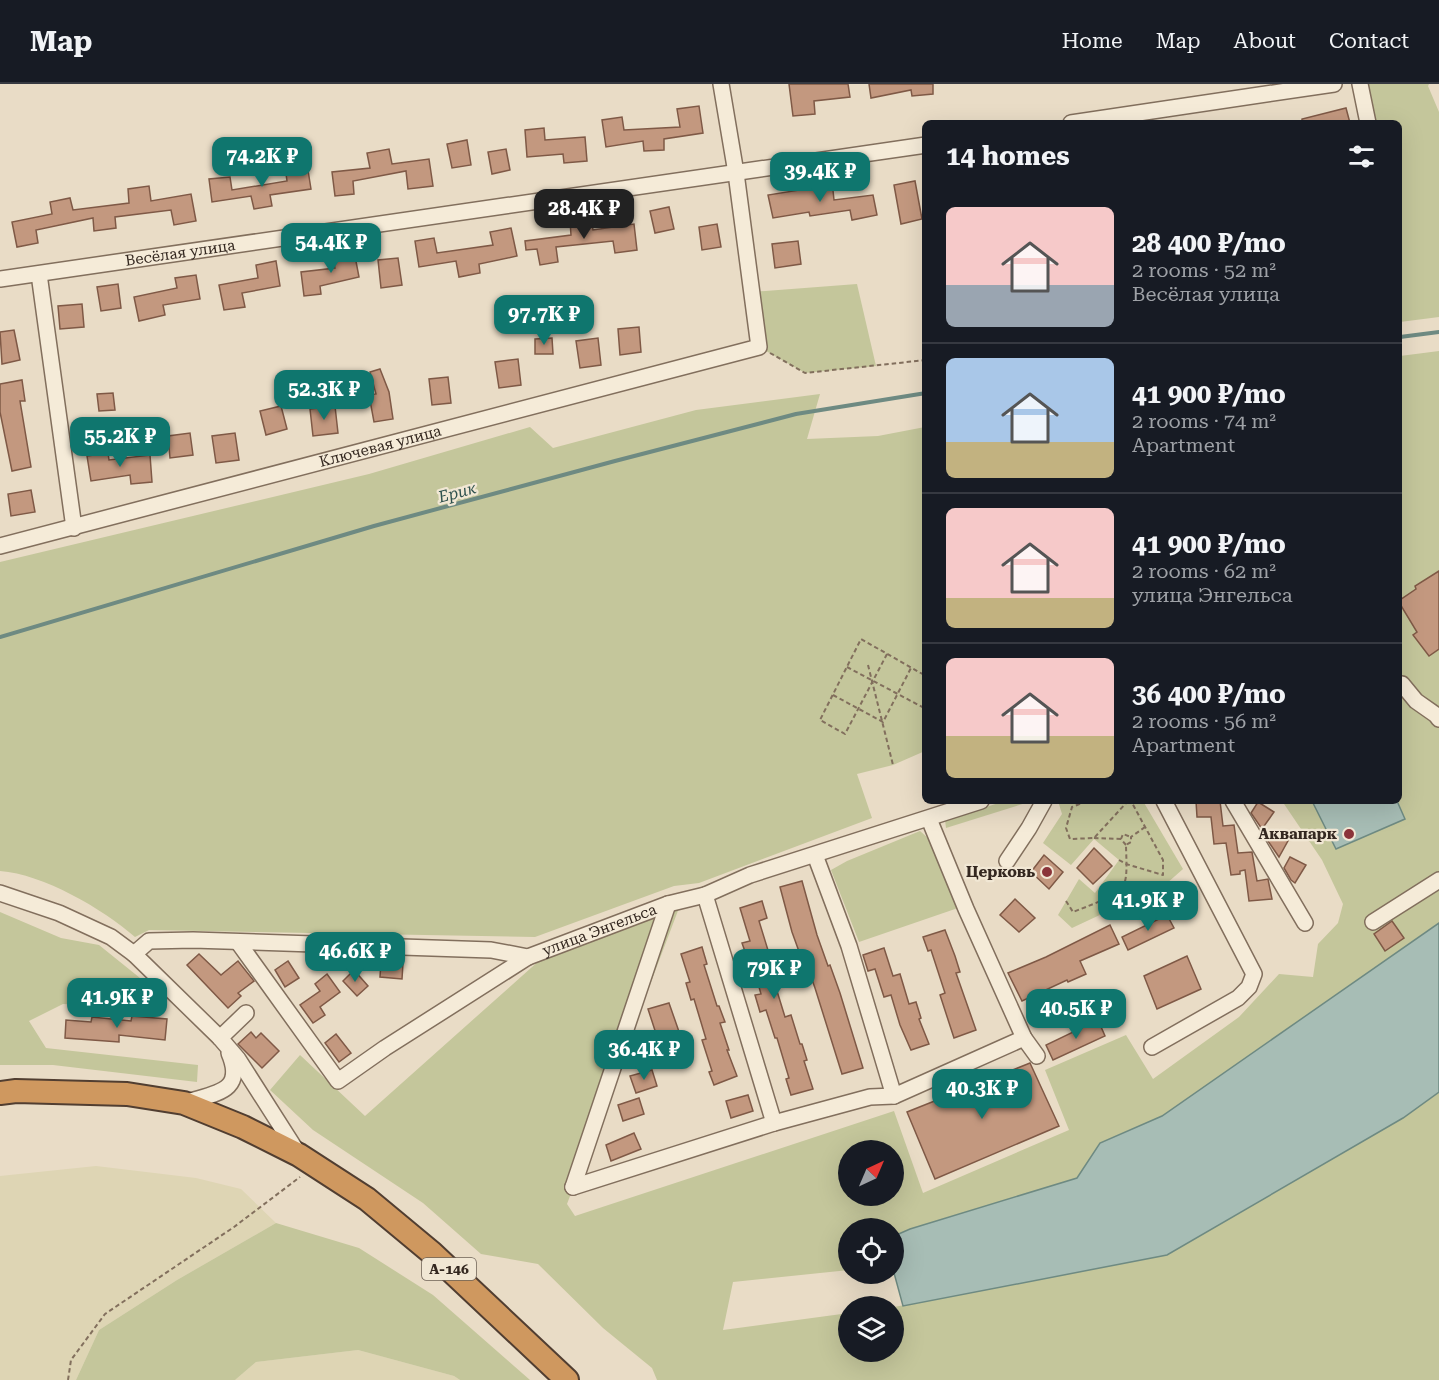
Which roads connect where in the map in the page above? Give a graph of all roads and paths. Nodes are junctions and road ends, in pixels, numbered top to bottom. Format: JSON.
{"nodes":[{"id":1,"x":721,"y":84,"type":"edge"},
{"id":2,"x":1334,"y":84,"type":"edge"},
{"id":3,"x":1360,"y":84,"type":"edge"},
{"id":4,"x":1091,"y":120,"type":"edge"},
{"id":5,"x":1367,"y":120,"type":"edge"},
{"id":6,"x":922,"y":146,"type":"edge"},
{"id":7,"x":736,"y":173,"type":"junction"},
{"id":8,"x":39,"y":274,"type":"junction"},
{"id":9,"x":0,"y":279,"type":"edge"},
{"id":10,"x":759,"y":347,"type":"junction"},
{"id":11,"x":922,"y":360,"type":"edge"},
{"id":12,"x":74,"y":528,"type":"junction"},
{"id":13,"x":0,"y":546,"type":"edge"},
{"id":14,"x":887,"y":654,"type":"junction"},
{"id":15,"x":868,"y":665,"type":"dead end"},
{"id":16,"x":847,"y":667,"type":"junction"},
{"id":17,"x":911,"y":668,"type":"junction"},
{"id":18,"x":922,"y":674,"type":"edge"},
{"id":19,"x":873,"y":681,"type":"junction"},
{"id":20,"x":1402,"y":684,"type":"edge"},
{"id":21,"x":833,"y":695,"type":"dead end"},
{"id":22,"x":922,"y":707,"type":"edge"},
{"id":23,"x":1439,"y":719,"type":"edge"},
{"id":24,"x":884,"y":722,"type":"junction"},
{"id":25,"x":893,"y":765,"type":"dead end"},
{"id":26,"x":972,"y":804,"type":"edge"},
{"id":27,"x":1042,"y":804,"type":"edge"},
{"id":28,"x":1080,"y":804,"type":"edge"},
{"id":29,"x":1126,"y":804,"type":"edge"},
{"id":30,"x":1131,"y":804,"type":"edge"},
{"id":31,"x":1166,"y":804,"type":"edge"},
{"id":32,"x":1235,"y":804,"type":"edge"},
{"id":33,"x":930,"y":819,"type":"junction"},
{"id":34,"x":1145,"y":827,"type":"junction"},
{"id":35,"x":1131,"y":837,"type":"junction"},
{"id":36,"x":1094,"y":838,"type":"junction"},
{"id":37,"x":1121,"y":838,"type":"junction"},
{"id":38,"x":1126,"y":845,"type":"junction"},
{"id":39,"x":815,"y":855,"type":"junction"},
{"id":40,"x":1119,"y":860,"type":"dead end"},
{"id":41,"x":1007,"y":861,"type":"dead end"},
{"id":42,"x":1126,"y":864,"type":"junction"},
{"id":43,"x":1439,"y":880,"type":"edge"},
{"id":44,"x":0,"y":893,"type":"edge"},
{"id":45,"x":705,"y":895,"type":"junction"},
{"id":46,"x":1066,"y":901,"type":"dead end"},
{"id":47,"x":668,"y":904,"type":"junction"},
{"id":48,"x":1373,"y":922,"type":"dead end"},
{"id":49,"x":1305,"y":923,"type":"dead end"},
{"id":50,"x":238,"y":942,"type":"junction"},
{"id":51,"x":134,"y":954,"type":"junction"},
{"id":52,"x":528,"y":957,"type":"junction"},
{"id":53,"x":246,"y":1013,"type":"dead end"},
{"id":54,"x":1024,"y":1038,"type":"junction"},
{"id":55,"x":222,"y":1041,"type":"junction"},
{"id":56,"x":1152,"y":1047,"type":"dead end"},
{"id":57,"x":1037,"y":1056,"type":"dead end"},
{"id":58,"x":0,"y":1093,"type":"edge"},
{"id":59,"x":894,"y":1096,"type":"junction"},
{"id":60,"x":184,"y":1103,"type":"junction"},
{"id":61,"x":774,"y":1123,"type":"junction"},
{"id":62,"x":299,"y":1155,"type":"junction"},
{"id":63,"x":322,"y":1168,"type":"junction"},
{"id":64,"x":68,"y":1380,"type":"edge"},
{"id":65,"x":567,"y":1380,"type":"edge"}],
"edges":[{"from":1,"to":7,"type":"street"},
{"from":2,"to":4,"type":"street"},
{"from":3,"to":5,"type":"street"},
{"from":6,"to":7,"type":"street","name":"Весёлая улица"},
{"from":7,"to":8,"type":"street","name":"Весёлая улица"},
{"from":7,"to":10,"type":"street"},
{"from":8,"to":9,"type":"street","name":"Весёлая улица"},
{"from":8,"to":12,"type":"street"},
{"from":10,"to":11,"type":"path"},
{"from":10,"to":12,"type":"street","name":"Ключевая улица"},
{"from":12,"to":13,"type":"street","name":"Ключевая улица"},
{"from":14,"to":16,"type":"path"},
{"from":14,"to":17,"type":"path"},
{"from":14,"to":19,"type":"path"},
{"from":15,"to":19,"type":"path"},
{"from":16,"to":19,"type":"path"},
{"from":16,"to":19,"type":"path"},
{"from":17,"to":18,"type":"path"},
{"from":17,"to":24,"type":"path"},
{"from":19,"to":22,"type":"path"},
{"from":19,"to":24,"type":"path"},
{"from":20,"to":23,"type":"street"},
{"from":21,"to":24,"type":"path"},
{"from":24,"to":25,"type":"path"},
{"from":26,"to":33,"type":"street","name":"улица Энгельса"},
{"from":27,"to":41,"type":"street"},
{"from":28,"to":36,"type":"path"},
{"from":29,"to":36,"type":"path"},
{"from":30,"to":34,"type":"path"},
{"from":31,"to":56,"type":"street"},
{"from":32,"to":49,"type":"street"},
{"from":33,"to":39,"type":"street","name":"улица Энгельса"},
{"from":33,"to":54,"type":"street"},
{"from":34,"to":35,"type":"path"},
{"from":34,"to":42,"type":"path"},
{"from":35,"to":37,"type":"path"},
{"from":35,"to":38,"type":"path"},
{"from":36,"to":37,"type":"path"},
{"from":37,"to":38,"type":"path"},
{"from":38,"to":42,"type":"path"},
{"from":39,"to":45,"type":"street","name":"улица Энгельса"},
{"from":39,"to":59,"type":"street"},
{"from":40,"to":42,"type":"path"},
{"from":42,"to":46,"type":"path"},
{"from":43,"to":48,"type":"street"},
{"from":44,"to":51,"type":"street"},
{"from":45,"to":47,"type":"street","name":"улица Энгельса"},
{"from":45,"to":61,"type":"street"},
{"from":47,"to":52,"type":"street","name":"улица Энгельса"},
{"from":47,"to":61,"type":"street"},
{"from":50,"to":51,"type":"street","name":"улица Энгельса"},
{"from":50,"to":52,"type":"street","name":"улица Энгельса"},
{"from":50,"to":52,"type":"street"},
{"from":51,"to":55,"type":"street"},
{"from":53,"to":55,"type":"street"},
{"from":54,"to":57,"type":"street"},
{"from":54,"to":59,"type":"street"},
{"from":55,"to":60,"type":"street"},
{"from":55,"to":62,"type":"street"},
{"from":58,"to":60,"type":"highway","number":"А-146"},
{"from":59,"to":61,"type":"street"},
{"from":60,"to":62,"type":"highway","number":"А-146"},
{"from":62,"to":63,"type":"highway","number":"А-146"},
{"from":63,"to":64,"type":"path"},
{"from":63,"to":65,"type":"highway","number":"А-146"}]}
